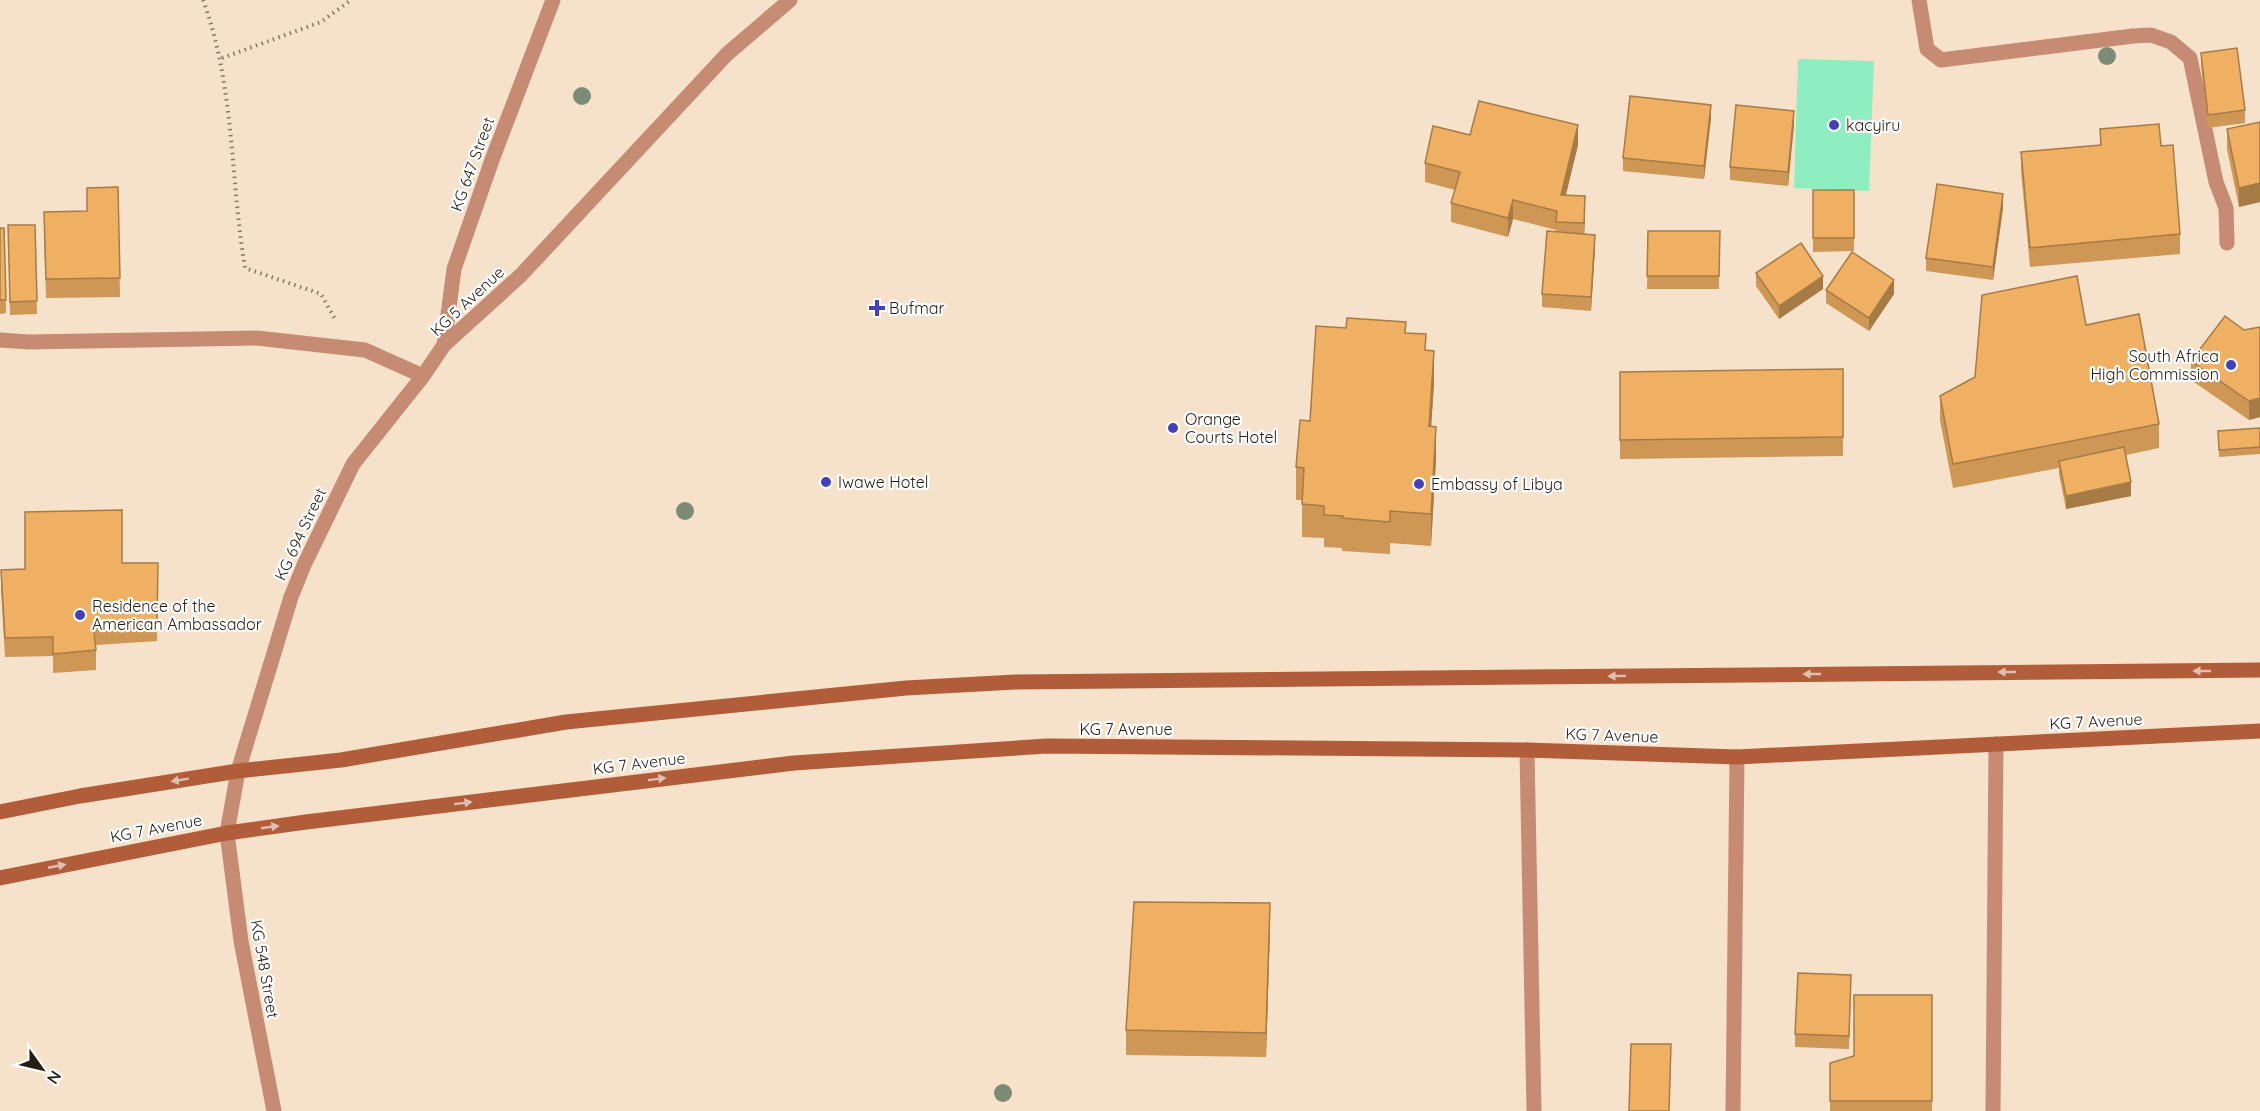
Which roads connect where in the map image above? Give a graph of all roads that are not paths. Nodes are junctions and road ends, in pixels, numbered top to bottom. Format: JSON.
{"nodes":[{"id":1,"x":554,"y":0,"type":"edge"},
{"id":2,"x":789,"y":0,"type":"edge"},
{"id":3,"x":1919,"y":0,"type":"edge"},
{"id":4,"x":2227,"y":243,"type":"dead end"},
{"id":5,"x":0,"y":339,"type":"edge"},
{"id":6,"x":444,"y":345,"type":"junction"},
{"id":7,"x":423,"y":376,"type":"junction"},
{"id":8,"x":2260,"y":670,"type":"edge"},
{"id":9,"x":2260,"y":731,"type":"edge"},
{"id":10,"x":1996,"y":744,"type":"junction"},
{"id":11,"x":1527,"y":750,"type":"junction"},
{"id":12,"x":1737,"y":757,"type":"junction"},
{"id":13,"x":238,"y":771,"type":"junction"},
{"id":14,"x":0,"y":812,"type":"edge"},
{"id":15,"x":227,"y":833,"type":"junction"},
{"id":16,"x":0,"y":878,"type":"edge"},
{"id":17,"x":274,"y":1111,"type":"edge"},
{"id":18,"x":1534,"y":1111,"type":"edge"},
{"id":19,"x":1733,"y":1111,"type":"edge"},
{"id":20,"x":1993,"y":1111,"type":"edge"}],
"edges":[{"from":1,"to":6,"type":"street","name":"KG 647 Street"},
{"from":2,"to":6,"type":"street","name":"KG 5 Avenue"},
{"from":3,"to":4,"type":"street"},
{"from":5,"to":7,"type":"street"},
{"from":6,"to":7,"type":"street","name":"KG 5 Avenue"},
{"from":7,"to":13,"type":"street","name":"KG 694 Street"},
{"from":8,"to":13,"type":"main road","one_way":true},
{"from":9,"to":10,"type":"main road","name":"KG 7 Avenue"},
{"from":10,"to":12,"type":"main road","name":"KG 7 Avenue"},
{"from":10,"to":20,"type":"street"},
{"from":11,"to":12,"type":"main road","name":"KG 7 Avenue"},
{"from":15,"to":11,"type":"main road","name":"KG 7 Avenue","one_way":true},
{"from":11,"to":18,"type":"street"},
{"from":12,"to":19,"type":"street"},
{"from":13,"to":14,"type":"main road","one_way":true},
{"from":13,"to":15,"type":"street","name":"KG 694 Street"},
{"from":16,"to":15,"type":"main road","name":"KG 7 Avenue","one_way":true},
{"from":15,"to":17,"type":"street","name":"KG 548 Street"}]}
